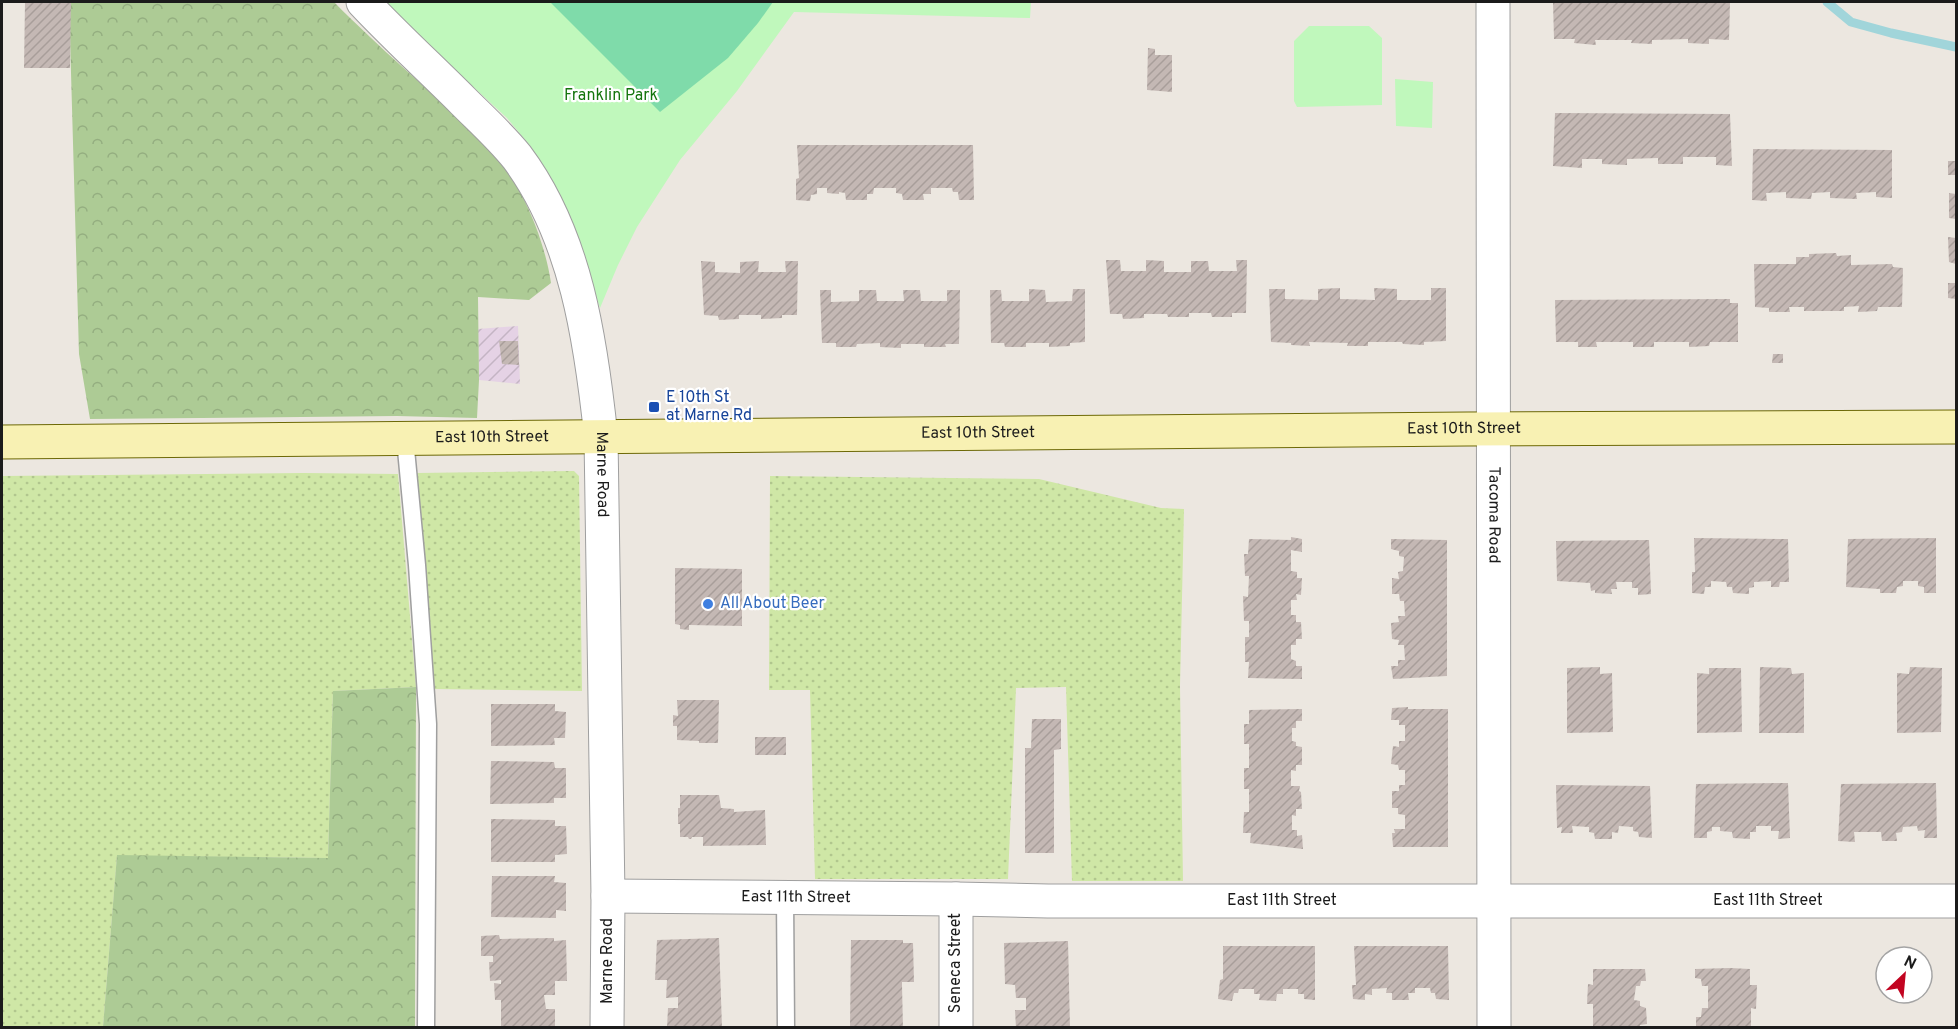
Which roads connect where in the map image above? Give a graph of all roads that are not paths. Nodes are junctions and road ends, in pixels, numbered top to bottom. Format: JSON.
{"nodes":[{"id":1,"x":363,"y":2,"type":"edge"},
{"id":2,"x":1493,"y":2,"type":"edge"},
{"id":3,"x":1956,"y":427,"type":"edge"},
{"id":4,"x":1493,"y":429,"type":"junction"},
{"id":5,"x":601,"y":437,"type":"junction"},
{"id":6,"x":405,"y":439,"type":"junction"},
{"id":7,"x":2,"y":442,"type":"edge"},
{"id":8,"x":608,"y":896,"type":"junction"},
{"id":9,"x":785,"y":897,"type":"junction"},
{"id":10,"x":956,"y":899,"type":"junction"},
{"id":11,"x":1956,"y":901,"type":"edge"},
{"id":12,"x":1494,"y":903,"type":"junction"},
{"id":13,"x":426,"y":1028,"type":"edge"},
{"id":14,"x":608,"y":1028,"type":"edge"},
{"id":15,"x":786,"y":1028,"type":"edge"},
{"id":16,"x":956,"y":1028,"type":"edge"},
{"id":17,"x":1494,"y":1028,"type":"edge"}],
"edges":[{"from":1,"to":5,"type":"street","name":"Marne Road"},
{"from":2,"to":4,"type":"street","name":"Tacoma Road"},
{"from":3,"to":4,"type":"street","name":"East 10th Street"},
{"from":4,"to":5,"type":"street","name":"East 10th Street"},
{"from":4,"to":12,"type":"street","name":"Tacoma Road"},
{"from":5,"to":6,"type":"street","name":"East 10th Street"},
{"from":5,"to":8,"type":"street","name":"Marne Road"},
{"from":6,"to":7,"type":"street","name":"East 10th Street"},
{"from":6,"to":13,"type":"lane"},
{"from":8,"to":9,"type":"street","name":"East 11th Street"},
{"from":8,"to":14,"type":"street","name":"Marne Road"},
{"from":9,"to":10,"type":"street","name":"East 11th Street"},
{"from":9,"to":15,"type":"lane"},
{"from":10,"to":12,"type":"street","name":"East 11th Street"},
{"from":10,"to":16,"type":"street","name":"Seneca Street"},
{"from":11,"to":12,"type":"street","name":"East 11th Street"},
{"from":12,"to":17,"type":"street","name":"Tacoma Road"}]}
